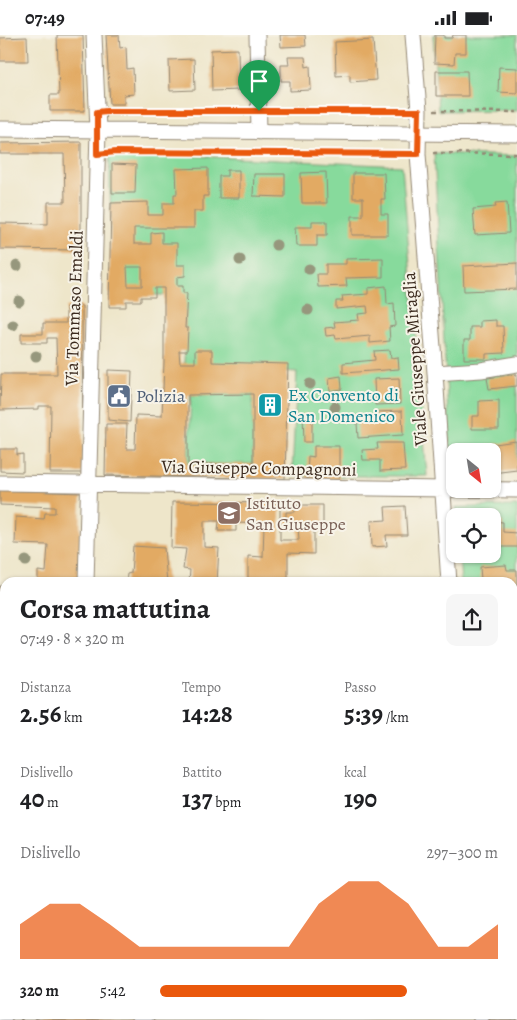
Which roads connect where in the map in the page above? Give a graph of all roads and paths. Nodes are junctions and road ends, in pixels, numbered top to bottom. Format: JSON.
{"nodes":[{"id":1,"x":94,"y":35,"type":"edge"},
{"id":2,"x":257,"y":35,"type":"edge"},
{"id":3,"x":413,"y":35,"type":"edge"},
{"id":4,"x":259,"y":111,"type":"junction"},
{"id":5,"x":419,"y":111,"type":"junction"},
{"id":6,"x":97,"y":112,"type":"junction"},
{"id":7,"x":517,"y":112,"type":"edge"},
{"id":8,"x":0,"y":129,"type":"edge"},
{"id":9,"x":98,"y":130,"type":"junction"},
{"id":10,"x":259,"y":131,"type":"junction"},
{"id":11,"x":418,"y":134,"type":"junction"},
{"id":12,"x":517,"y":134,"type":"edge"},
{"id":13,"x":97,"y":154,"type":"junction"},
{"id":14,"x":418,"y":154,"type":"junction"},
{"id":15,"x":517,"y":154,"type":"edge"},
{"id":16,"x":517,"y":365,"type":"edge"},
{"id":17,"x":435,"y":373,"type":"junction"},
{"id":18,"x":0,"y":483,"type":"edge"},
{"id":19,"x":89,"y":485,"type":"junction"},
{"id":20,"x":442,"y":489,"type":"junction"},
{"id":21,"x":517,"y":489,"type":"edge"},
{"id":22,"x":86,"y":577,"type":"edge"},
{"id":23,"x":449,"y":577,"type":"edge"}],
"edges":[{"from":1,"to":6,"type":"street","name":"Via Tommaso Emaldi"},
{"from":2,"to":4,"type":"street"},
{"from":3,"to":5,"type":"street","name":"Viale Giuseppe Miraglia"},
{"from":4,"to":5,"type":"path"},
{"from":4,"to":6,"type":"path"},
{"from":4,"to":10,"type":"street"},
{"from":5,"to":7,"type":"path"},
{"from":5,"to":11,"type":"street","name":"Viale Giuseppe Miraglia"},
{"from":6,"to":9,"type":"street","name":"Via Tommaso Emaldi"},
{"from":8,"to":9,"type":"street"},
{"from":9,"to":10,"type":"street"},
{"from":9,"to":13,"type":"street","name":"Via Tommaso Emaldi"},
{"from":10,"to":11,"type":"street"},
{"from":11,"to":12,"type":"street"},
{"from":11,"to":14,"type":"street","name":"Viale Giuseppe Miraglia"},
{"from":13,"to":14,"type":"path"},
{"from":13,"to":19,"type":"street","name":"Via Tommaso Emaldi"},
{"from":14,"to":15,"type":"path"},
{"from":14,"to":17,"type":"street","name":"Viale Giuseppe Miraglia"},
{"from":16,"to":17,"type":"street"},
{"from":17,"to":20,"type":"street","name":"Viale Giuseppe Miraglia"},
{"from":18,"to":19,"type":"street","name":"Via Giuseppe Compagnoni"},
{"from":19,"to":20,"type":"street","name":"Via Giuseppe Compagnoni"},
{"from":19,"to":22,"type":"street","name":"Via Tommaso Emaldi"},
{"from":20,"to":21,"type":"street","name":"Via Giuseppe Compagnoni"},
{"from":20,"to":23,"type":"street","name":"Viale Giuseppe Miraglia"}]}
